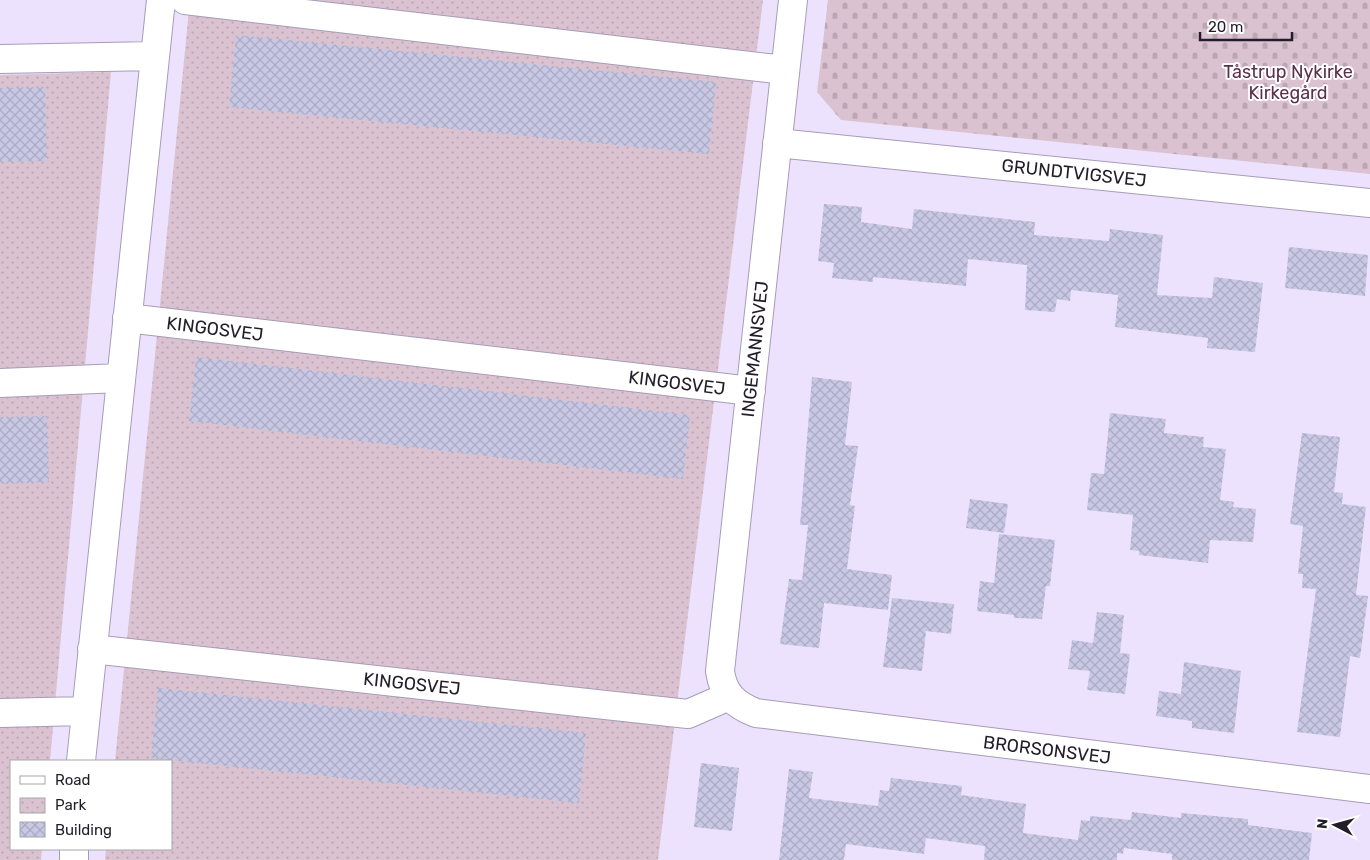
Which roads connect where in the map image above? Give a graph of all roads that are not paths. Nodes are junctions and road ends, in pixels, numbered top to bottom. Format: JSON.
{"nodes":[{"id":1,"x":161,"y":0,"type":"edge"},
{"id":2,"x":185,"y":0,"type":"edge"},
{"id":3,"x":793,"y":0,"type":"edge"},
{"id":4,"x":156,"y":56,"type":"junction"},
{"id":5,"x":0,"y":59,"type":"edge"},
{"id":6,"x":785,"y":70,"type":"junction"},
{"id":7,"x":777,"y":143,"type":"junction"},
{"id":8,"x":1370,"y":202,"type":"edge"},
{"id":9,"x":127,"y":318,"type":"junction"},
{"id":10,"x":121,"y":378,"type":"junction"},
{"id":11,"x":0,"y":383,"type":"edge"},
{"id":12,"x":751,"y":391,"type":"junction"},
{"id":13,"x":92,"y":649,"type":"junction"},
{"id":14,"x":729,"y":696,"type":"junction"},
{"id":15,"x":85,"y":711,"type":"junction"},
{"id":16,"x":0,"y":713,"type":"edge"},
{"id":17,"x":81,"y":760,"type":"edge"},
{"id":18,"x":1370,"y":789,"type":"edge"}],
"edges":[{"from":1,"to":4,"type":"street"},
{"from":2,"to":6,"type":"street"},
{"from":3,"to":6,"type":"street","name":"INGEMANNSVEJ"},
{"from":4,"to":5,"type":"street"},
{"from":4,"to":9,"type":"street"},
{"from":6,"to":7,"type":"street","name":"INGEMANNSVEJ"},
{"from":7,"to":8,"type":"street","name":"GRUNDTVIGSVEJ"},
{"from":7,"to":12,"type":"street","name":"INGEMANNSVEJ"},
{"from":9,"to":10,"type":"street"},
{"from":9,"to":12,"type":"street","name":"KINGOSVEJ"},
{"from":10,"to":11,"type":"street"},
{"from":10,"to":13,"type":"street"},
{"from":12,"to":14,"type":"street","name":"INGEMANNSVEJ"},
{"from":13,"to":14,"type":"street","name":"KINGOSVEJ"},
{"from":13,"to":15,"type":"street"},
{"from":14,"to":18,"type":"street","name":"BRORSONSVEJ"},
{"from":15,"to":16,"type":"street"},
{"from":15,"to":17,"type":"street"}]}
